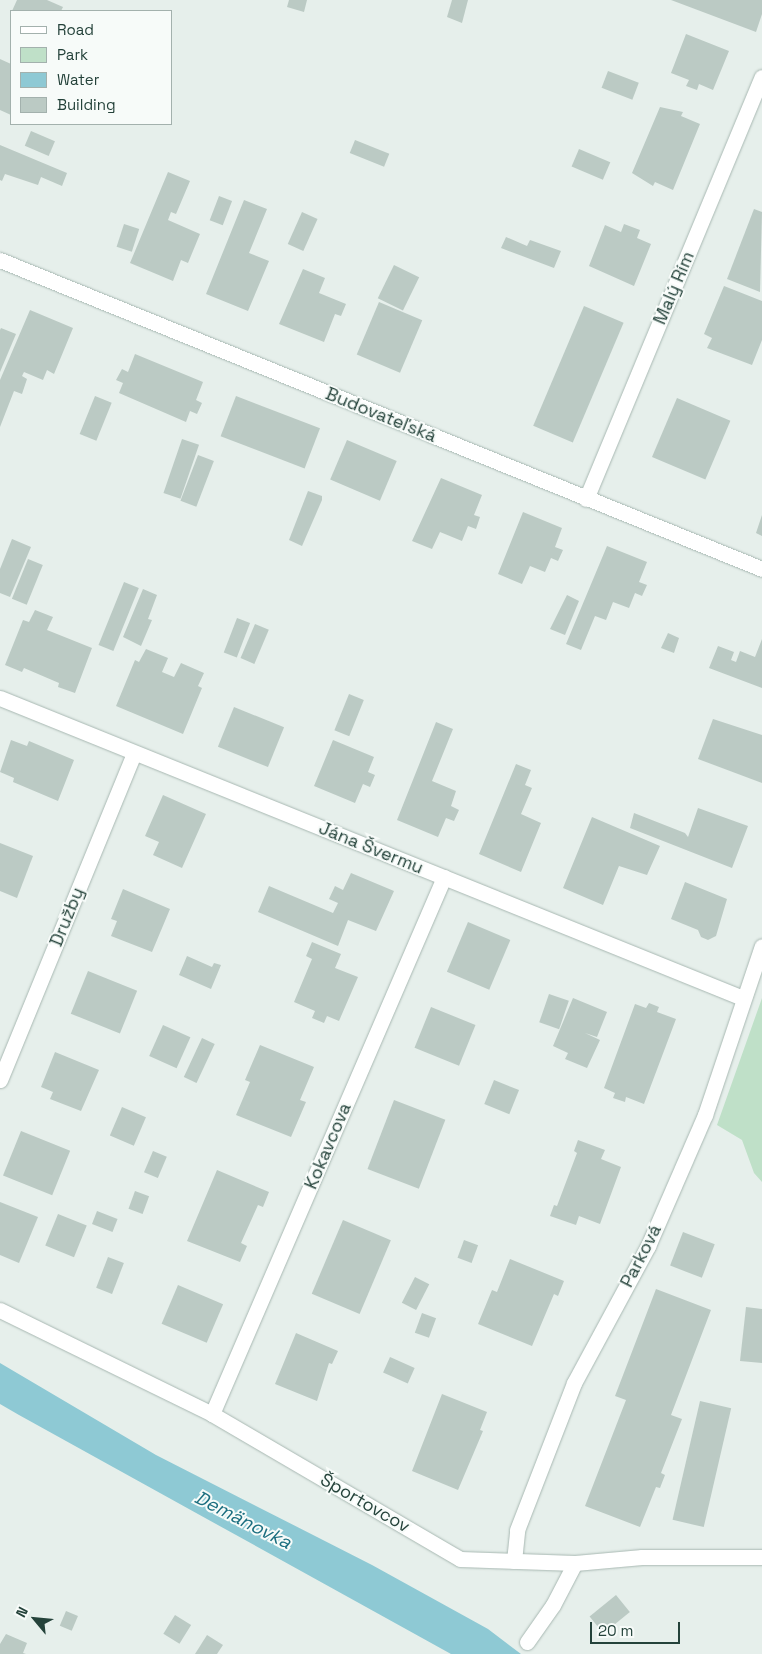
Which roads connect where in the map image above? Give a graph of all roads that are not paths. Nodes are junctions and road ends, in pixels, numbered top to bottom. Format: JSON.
{"nodes":[{"id":1,"x":762,"y":78,"type":"edge"},
{"id":2,"x":0,"y":260,"type":"edge"},
{"id":3,"x":586,"y":499,"type":"junction"},
{"id":4,"x":762,"y":569,"type":"edge"},
{"id":5,"x":0,"y":698,"type":"edge"},
{"id":6,"x":134,"y":753,"type":"junction"},
{"id":7,"x":444,"y":877,"type":"junction"},
{"id":8,"x":762,"y":946,"type":"edge"},
{"id":9,"x":743,"y":998,"type":"junction"},
{"id":10,"x":0,"y":1080,"type":"edge"},
{"id":11,"x":0,"y":1310,"type":"edge"},
{"id":12,"x":212,"y":1414,"type":"junction"},
{"id":13,"x":762,"y":1557,"type":"edge"},
{"id":14,"x":514,"y":1561,"type":"junction"},
{"id":15,"x":575,"y":1563,"type":"junction"},
{"id":16,"x":527,"y":1642,"type":"dead end"}],
"edges":[{"from":1,"to":3,"type":"street","name":"Malý Rím"},
{"from":2,"to":3,"type":"street","name":"Budovateľská"},
{"from":3,"to":4,"type":"street","name":"Budovateľská"},
{"from":5,"to":6,"type":"street","name":"Jána Švermu"},
{"from":6,"to":7,"type":"street","name":"Jána Švermu"},
{"from":6,"to":10,"type":"street","name":"Družby"},
{"from":7,"to":9,"type":"street","name":"Jána Švermu"},
{"from":7,"to":12,"type":"street","name":"Kokavcova"},
{"from":8,"to":9,"type":"street","name":"Parková"},
{"from":9,"to":14,"type":"street","name":"Parková"},
{"from":11,"to":12,"type":"street","name":"Športovcov"},
{"from":12,"to":14,"type":"street","name":"Športovcov"},
{"from":13,"to":15,"type":"street","name":"Športovcov"},
{"from":14,"to":15,"type":"street","name":"Športovcov"},
{"from":15,"to":16,"type":"street"}]}
